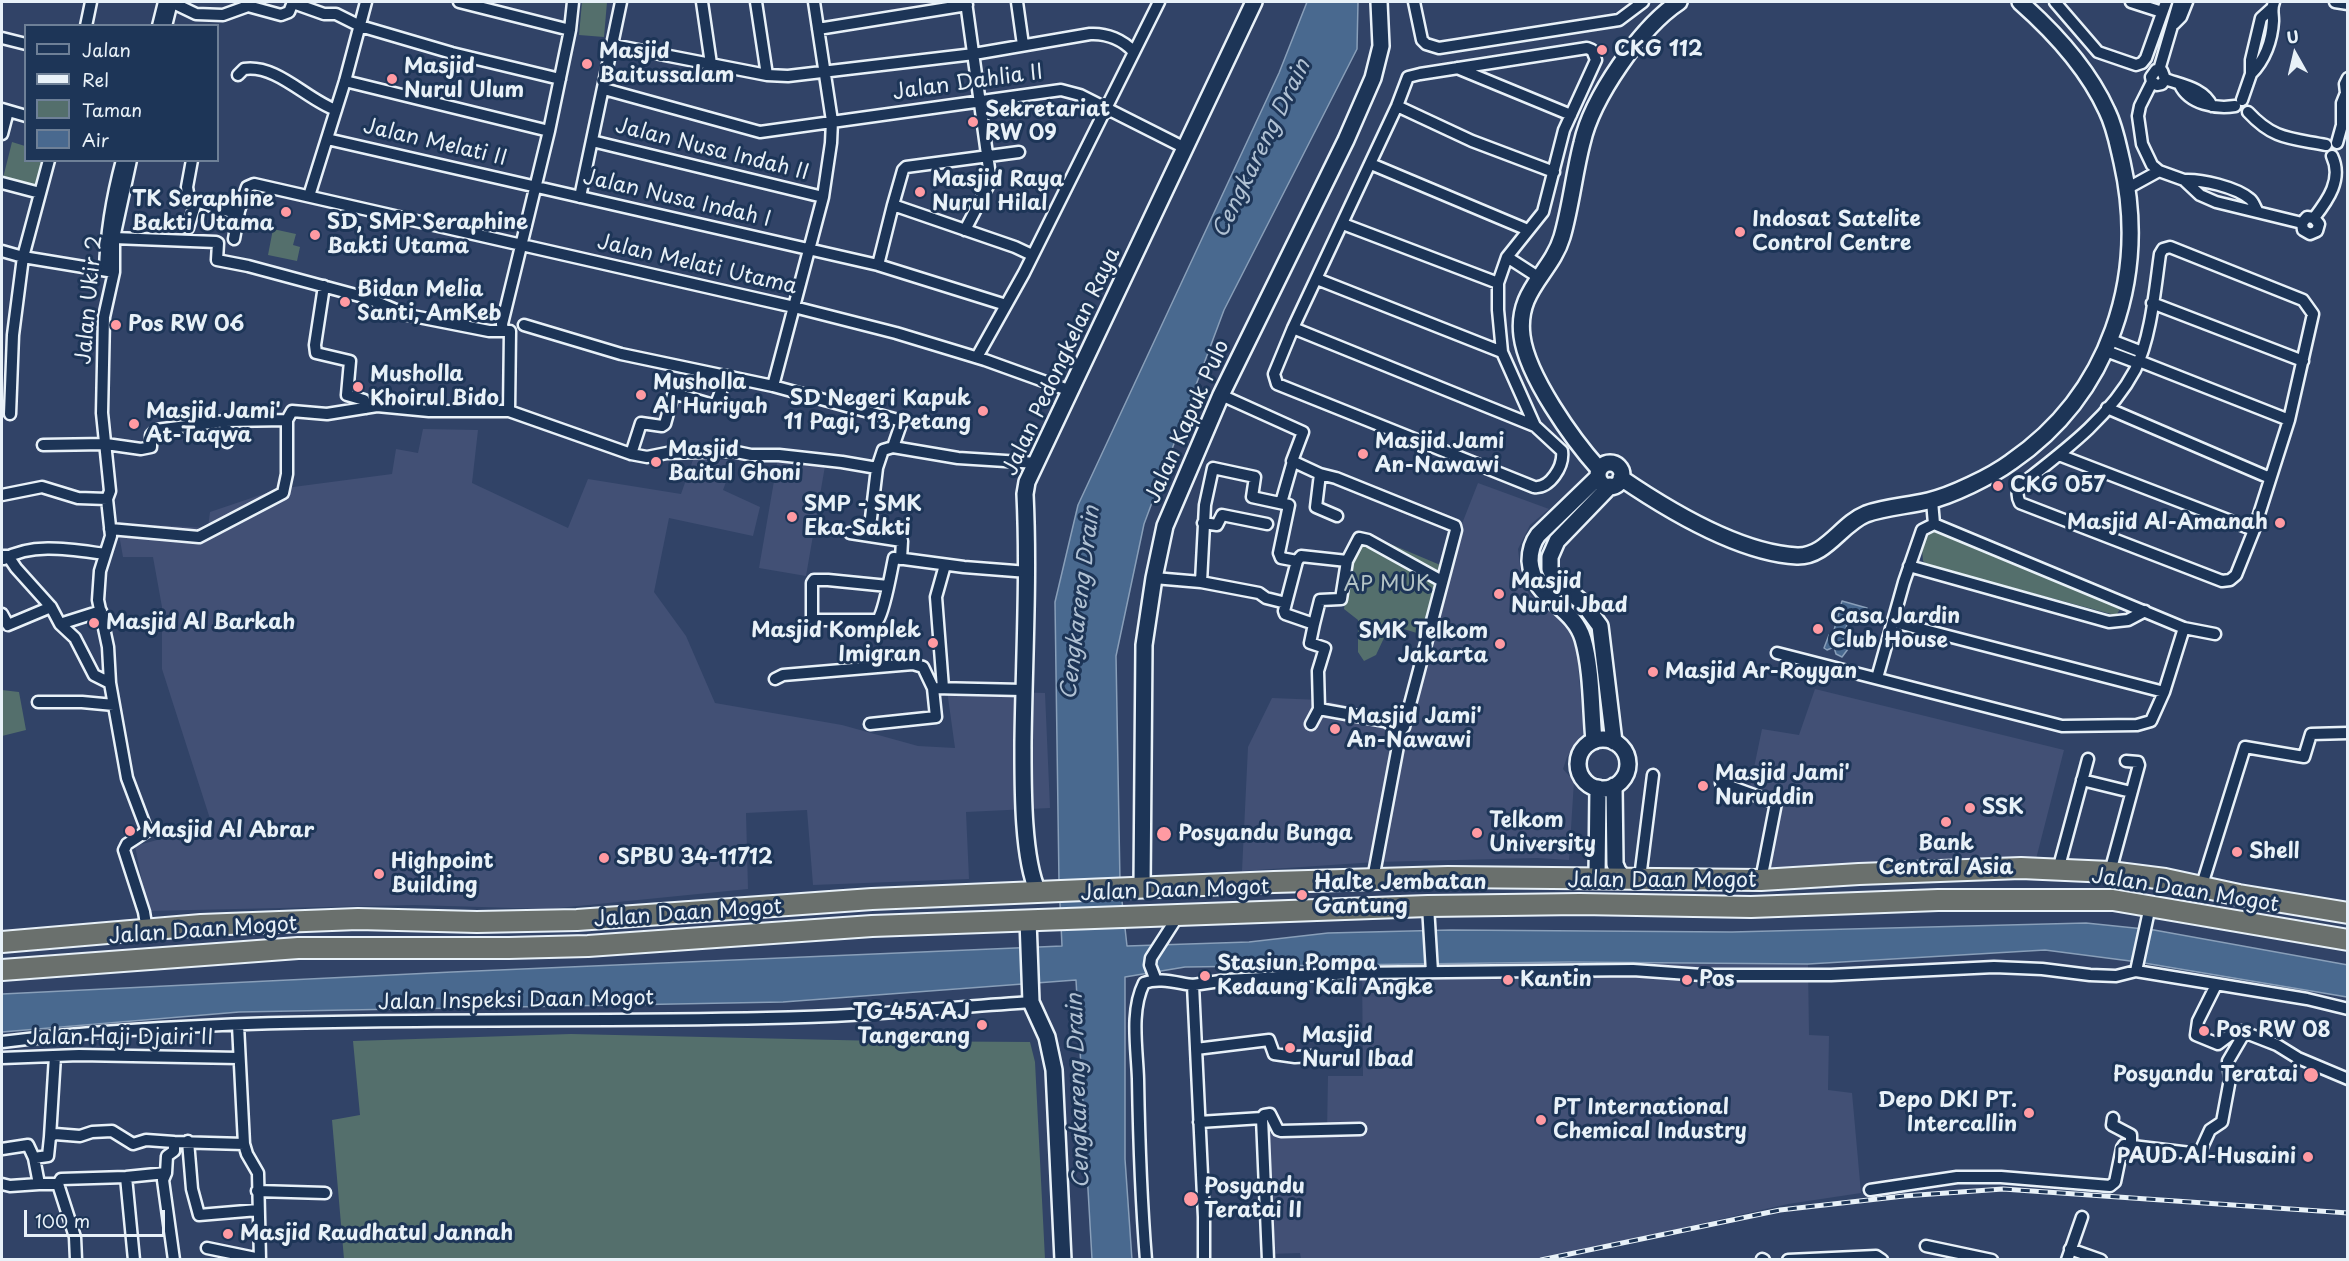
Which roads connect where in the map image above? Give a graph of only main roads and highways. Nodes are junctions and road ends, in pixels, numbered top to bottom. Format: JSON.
{"nodes":[{"id":1,"x":1598,"y":877,"type":"junction"},
{"id":2,"x":1761,"y":880,"type":"junction"},
{"id":3,"x":1598,"y":904,"type":"junction"},
{"id":4,"x":1773,"y":906,"type":"junction"},
{"id":5,"x":1751,"y":907,"type":"junction"},
{"id":6,"x":2348,"y":913,"type":"edge"},
{"id":7,"x":2348,"y":940,"type":"edge"},
{"id":8,"x":2,"y":942,"type":"edge"},
{"id":9,"x":2,"y":970,"type":"edge"}],
"edges":[{"from":1,"to":2,"type":"highway","name":"Jalan Daan Mogot"},
{"from":1,"to":3,"type":"highway"},
{"from":1,"to":8,"type":"highway","name":"Jalan Daan Mogot"},
{"from":2,"to":4,"type":"highway"},
{"from":2,"to":5,"type":"highway"},
{"from":2,"to":6,"type":"highway","name":"Jalan Daan Mogot"},
{"from":3,"to":5,"type":"highway","name":"Jalan Daan Mogot"},
{"from":3,"to":9,"type":"highway","name":"Jalan Daan Mogot"},
{"from":4,"to":5,"type":"highway","name":"Jalan Daan Mogot"},
{"from":4,"to":7,"type":"highway","name":"Jalan Daan Mogot"}]}
